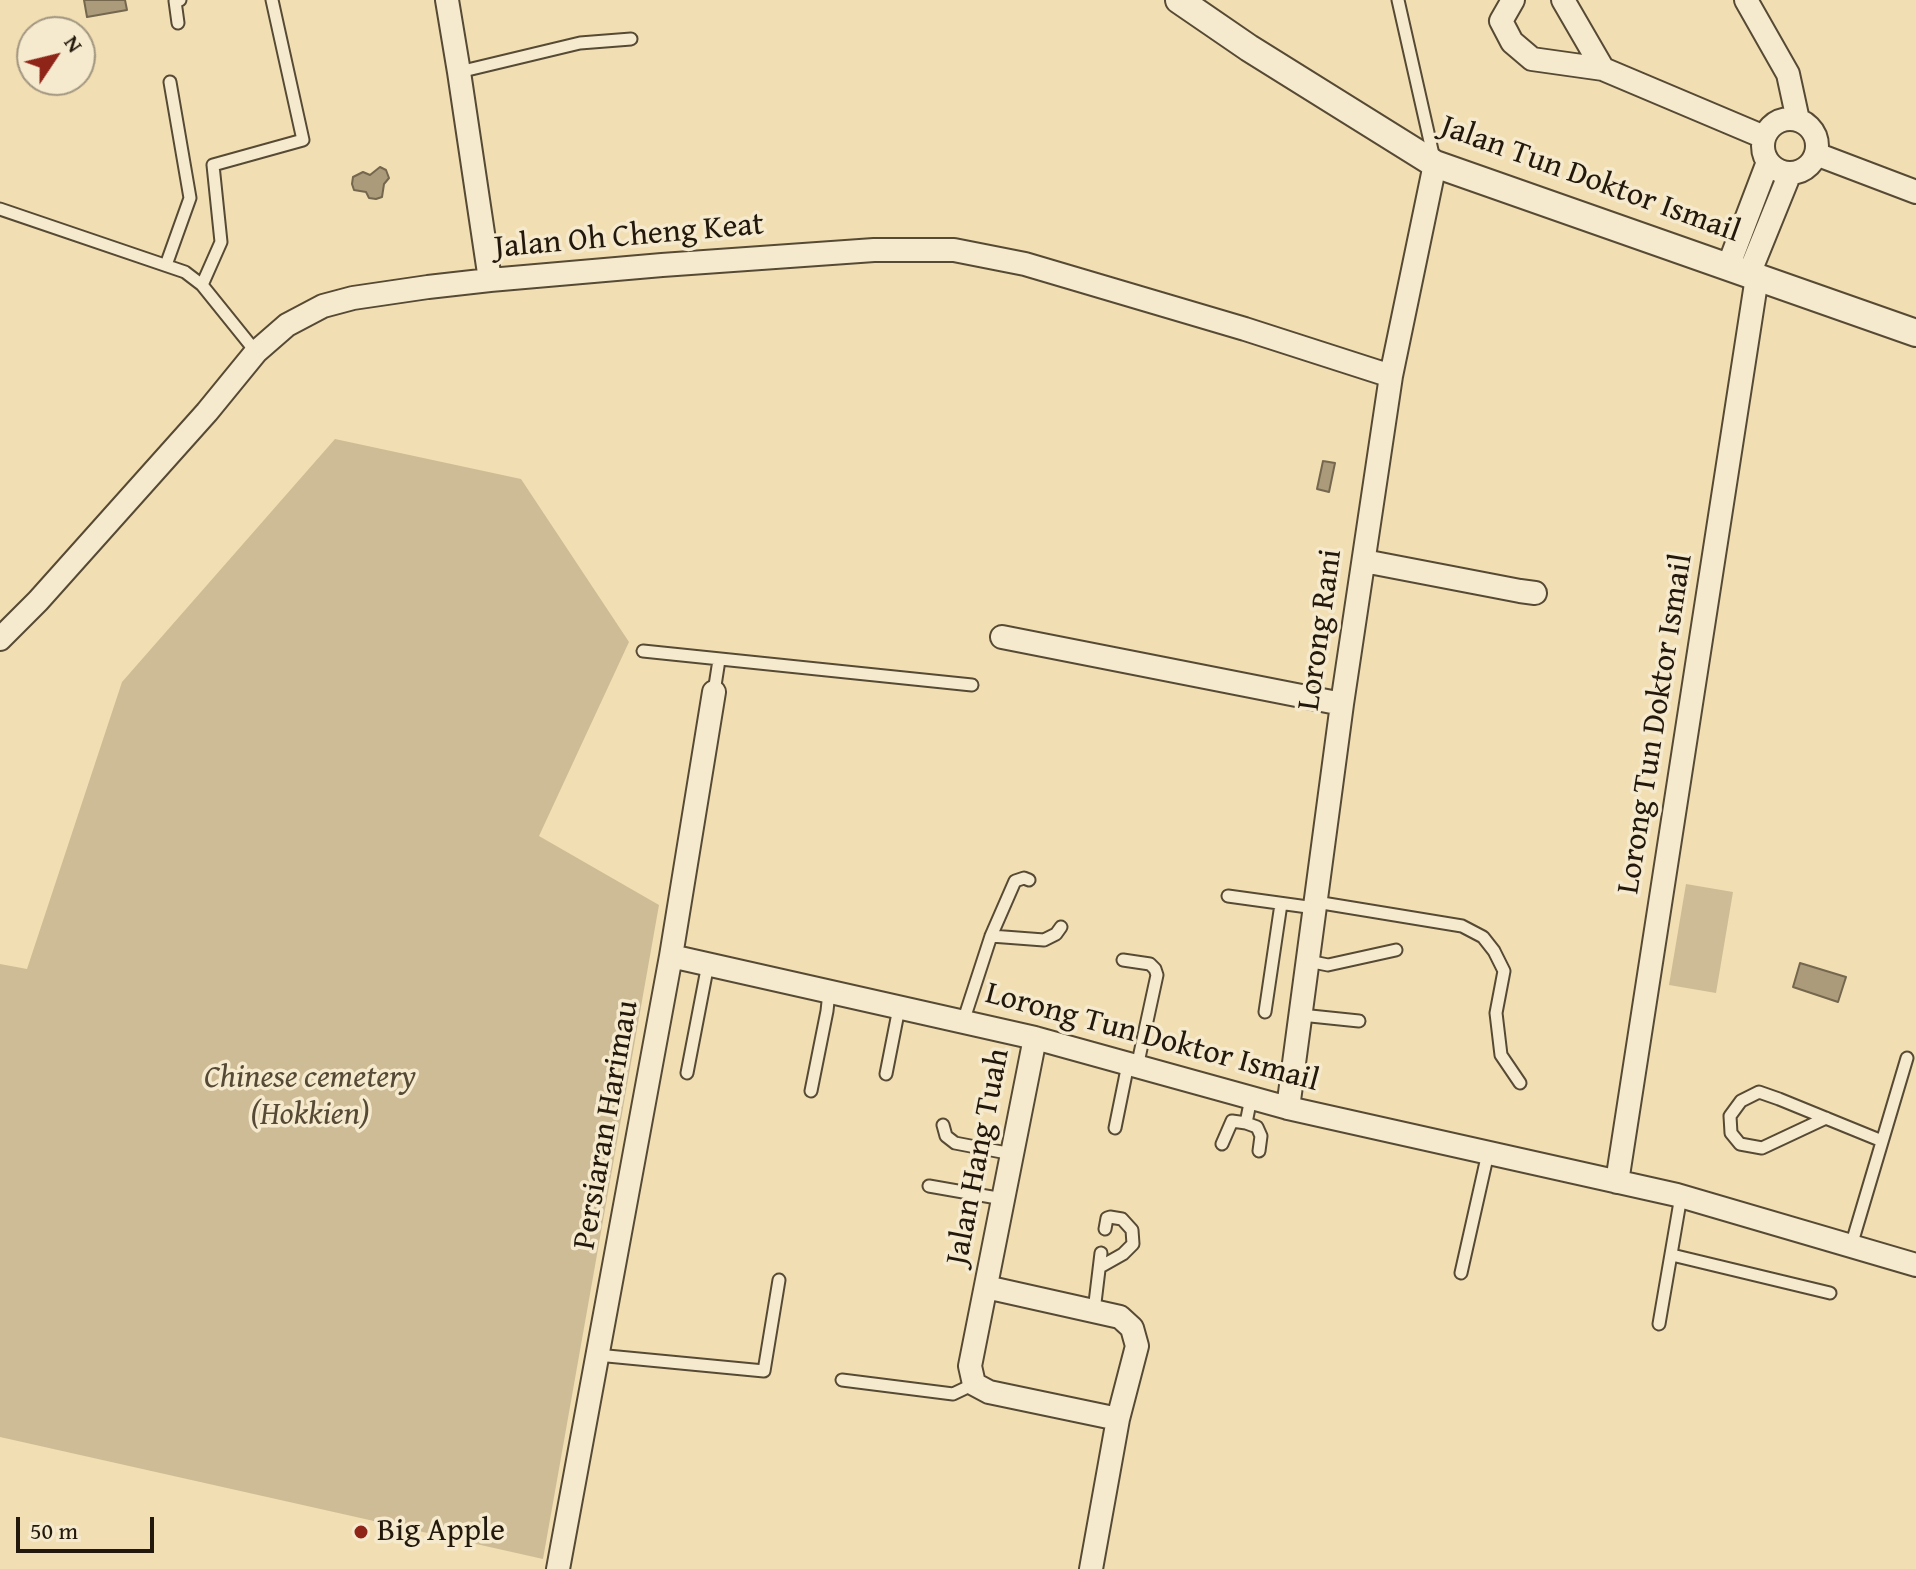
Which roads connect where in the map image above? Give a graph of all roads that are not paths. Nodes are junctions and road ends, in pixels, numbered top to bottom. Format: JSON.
{"nodes":[{"id":1,"x":180,"y":0,"type":"edge"},
{"id":2,"x":272,"y":0,"type":"edge"},
{"id":3,"x":447,"y":0,"type":"edge"},
{"id":4,"x":1179,"y":0,"type":"edge"},
{"id":5,"x":1398,"y":0,"type":"edge"},
{"id":6,"x":1513,"y":0,"type":"edge"},
{"id":7,"x":1563,"y":0,"type":"edge"},
{"id":8,"x":1746,"y":0,"type":"edge"},
{"id":9,"x":178,"y":23,"type":"dead end"},
{"id":10,"x":631,"y":39,"type":"dead end"},
{"id":11,"x":1603,"y":69,"type":"junction"},
{"id":12,"x":459,"y":72,"type":"junction"},
{"id":13,"x":170,"y":82,"type":"dead end"},
{"id":14,"x":1798,"y":120,"type":"junction"},
{"id":15,"x":1764,"y":137,"type":"junction"},
{"id":16,"x":1816,"y":154,"type":"junction"},
{"id":17,"x":1768,"y":162,"type":"junction"},
{"id":18,"x":1435,"y":164,"type":"junction"},
{"id":19,"x":1790,"y":173,"type":"junction"},
{"id":20,"x":1916,"y":192,"type":"edge"},
{"id":21,"x":0,"y":209,"type":"edge"},
{"id":22,"x":166,"y":265,"type":"junction"},
{"id":23,"x":1745,"y":272,"type":"junction"},
{"id":24,"x":490,"y":280,"type":"junction"},
{"id":25,"x":202,"y":285,"type":"junction"},
{"id":26,"x":1916,"y":333,"type":"edge"},
{"id":27,"x":256,"y":352,"type":"junction"},
{"id":28,"x":1391,"y":376,"type":"junction"},
{"id":29,"x":1364,"y":561,"type":"junction"},
{"id":30,"x":1535,"y":593,"type":"dead end"},
{"id":31,"x":1002,"y":637,"type":"dead end"},
{"id":32,"x":0,"y":639,"type":"edge"},
{"id":33,"x":643,"y":651,"type":"dead end"},
{"id":34,"x":719,"y":660,"type":"junction"},
{"id":35,"x":972,"y":685,"type":"dead end"},
{"id":36,"x":714,"y":692,"type":"joint"},
{"id":37,"x":1342,"y":704,"type":"junction"},
{"id":38,"x":1029,"y":880,"type":"dead end"},
{"id":39,"x":1228,"y":896,"type":"dead end"},
{"id":40,"x":1281,"y":904,"type":"junction"},
{"id":41,"x":1316,"y":905,"type":"junction"},
{"id":42,"x":1061,"y":927,"type":"dead end"},
{"id":43,"x":991,"y":936,"type":"junction"},
{"id":44,"x":1396,"y":950,"type":"dead end"},
{"id":45,"x":671,"y":956,"type":"junction"},
{"id":46,"x":1123,"y":960,"type":"dead end"},
{"id":47,"x":1308,"y":961,"type":"junction"},
{"id":48,"x":708,"y":964,"type":"junction"},
{"id":49,"x":829,"y":992,"type":"junction"},
{"id":50,"x":899,"y":1008,"type":"junction"},
{"id":51,"x":1265,"y":1012,"type":"dead end"},
{"id":52,"x":1301,"y":1015,"type":"junction"},
{"id":53,"x":1359,"y":1021,"type":"dead end"},
{"id":54,"x":963,"y":1022,"type":"junction"},
{"id":55,"x":1035,"y":1038,"type":"junction"},
{"id":56,"x":1907,"y":1058,"type":"dead end"},
{"id":57,"x":1133,"y":1065,"type":"junction"},
{"id":58,"x":687,"y":1073,"type":"dead end"},
{"id":59,"x":886,"y":1074,"type":"dead end"},
{"id":60,"x":1520,"y":1083,"type":"dead end"},
{"id":61,"x":811,"y":1091,"type":"dead end"},
{"id":62,"x":1251,"y":1098,"type":"junction"},
{"id":63,"x":1288,"y":1108,"type":"junction"},
{"id":64,"x":1826,"y":1118,"type":"junction"},
{"id":65,"x":1246,"y":1123,"type":"junction"},
{"id":66,"x":943,"y":1125,"type":"dead end"},
{"id":67,"x":1115,"y":1128,"type":"dead end"},
{"id":68,"x":1882,"y":1141,"type":"junction"},
{"id":69,"x":1222,"y":1144,"type":"dead end"},
{"id":70,"x":1259,"y":1151,"type":"dead end"},
{"id":71,"x":1488,"y":1153,"type":"junction"},
{"id":72,"x":1012,"y":1154,"type":"junction"},
{"id":73,"x":1617,"y":1182,"type":"junction"},
{"id":74,"x":929,"y":1186,"type":"dead end"},
{"id":75,"x":1681,"y":1196,"type":"junction"},
{"id":76,"x":1003,"y":1199,"type":"junction"},
{"id":77,"x":1105,"y":1229,"type":"dead end"},
{"id":78,"x":1851,"y":1246,"type":"junction"},
{"id":79,"x":1101,"y":1253,"type":"dead end"},
{"id":80,"x":1672,"y":1255,"type":"junction"},
{"id":81,"x":1916,"y":1265,"type":"edge"},
{"id":82,"x":1100,"y":1267,"type":"junction"},
{"id":83,"x":1461,"y":1273,"type":"dead end"},
{"id":84,"x":779,"y":1280,"type":"dead end"},
{"id":85,"x":986,"y":1287,"type":"junction"},
{"id":86,"x":1830,"y":1293,"type":"dead end"},
{"id":87,"x":1094,"y":1311,"type":"junction"},
{"id":88,"x":1659,"y":1324,"type":"dead end"},
{"id":89,"x":597,"y":1355,"type":"junction"},
{"id":90,"x":842,"y":1380,"type":"dead end"},
{"id":91,"x":974,"y":1384,"type":"junction"},
{"id":92,"x":1118,"y":1419,"type":"junction"},
{"id":93,"x":558,"y":1569,"type":"edge"},
{"id":94,"x":1091,"y":1569,"type":"edge"}],
"edges":[{"from":1,"to":9,"type":"lane"},
{"from":2,"to":25,"type":"lane"},
{"from":3,"to":12,"type":"street"},
{"from":4,"to":18,"type":"street","name":"Jalan Tun Doktor Ismail"},
{"from":5,"to":18,"type":"lane"},
{"from":6,"to":11,"type":"street"},
{"from":7,"to":11,"type":"street"},
{"from":8,"to":14,"type":"street"},
{"from":10,"to":12,"type":"lane"},
{"from":11,"to":15,"type":"street"},
{"from":12,"to":24,"type":"street"},
{"from":13,"to":22,"type":"lane"},
{"from":14,"to":15,"type":"street"},
{"from":14,"to":16,"type":"street"},
{"from":15,"to":17,"type":"street"},
{"from":16,"to":19,"type":"street"},
{"from":16,"to":20,"type":"street"},
{"from":17,"to":19,"type":"street"},
{"from":17,"to":23,"type":"street"},
{"from":18,"to":23,"type":"street","name":"Jalan Tun Doktor Ismail"},
{"from":18,"to":28,"type":"street","name":"Lorong Rani"},
{"from":19,"to":23,"type":"street"},
{"from":21,"to":22,"type":"lane"},
{"from":22,"to":25,"type":"lane"},
{"from":23,"to":26,"type":"street","name":"Jalan Tun Doktor Ismail"},
{"from":23,"to":73,"type":"street","name":"Lorong Tun Doktor Ismail"},
{"from":24,"to":27,"type":"street","name":"Jalan Oh Cheng Keat"},
{"from":24,"to":28,"type":"street","name":"Jalan Oh Cheng Keat"},
{"from":25,"to":27,"type":"lane"},
{"from":27,"to":32,"type":"street","name":"Jalan Oh Cheng Keat"},
{"from":28,"to":29,"type":"street","name":"Lorong Rani"},
{"from":29,"to":30,"type":"street"},
{"from":29,"to":37,"type":"street","name":"Lorong Rani"},
{"from":31,"to":37,"type":"street"},
{"from":33,"to":34,"type":"lane"},
{"from":34,"to":35,"type":"lane"},
{"from":34,"to":36,"type":"lane"},
{"from":36,"to":45,"type":"street","name":"Persiaran Harimau"},
{"from":37,"to":41,"type":"street","name":"Lorong Rani"},
{"from":38,"to":43,"type":"lane"},
{"from":39,"to":40,"type":"lane"},
{"from":40,"to":41,"type":"lane"},
{"from":40,"to":51,"type":"lane"},
{"from":41,"to":47,"type":"street","name":"Lorong Rani"},
{"from":41,"to":60,"type":"lane"},
{"from":42,"to":43,"type":"lane"},
{"from":43,"to":54,"type":"lane"},
{"from":44,"to":47,"type":"lane"},
{"from":45,"to":48,"type":"street","name":"Lorong Tun Doktor Ismail"},
{"from":45,"to":89,"type":"street","name":"Persiaran Harimau"},
{"from":46,"to":57,"type":"lane"},
{"from":47,"to":52,"type":"street","name":"Lorong Rani"},
{"from":48,"to":49,"type":"street","name":"Lorong Tun Doktor Ismail"},
{"from":48,"to":58,"type":"lane"},
{"from":49,"to":50,"type":"street","name":"Lorong Tun Doktor Ismail"},
{"from":49,"to":61,"type":"lane"},
{"from":50,"to":54,"type":"street","name":"Lorong Tun Doktor Ismail"},
{"from":50,"to":59,"type":"lane"},
{"from":52,"to":53,"type":"lane"},
{"from":52,"to":63,"type":"street","name":"Lorong Rani"},
{"from":54,"to":55,"type":"street","name":"Lorong Tun Doktor Ismail"},
{"from":55,"to":57,"type":"street","name":"Lorong Tun Doktor Ismail"},
{"from":55,"to":72,"type":"street","name":"Jalan Hang Tuah"},
{"from":56,"to":68,"type":"lane"},
{"from":57,"to":62,"type":"street","name":"Lorong Tun Doktor Ismail"},
{"from":57,"to":67,"type":"lane"},
{"from":62,"to":63,"type":"street","name":"Lorong Tun Doktor Ismail"},
{"from":62,"to":65,"type":"lane"},
{"from":63,"to":71,"type":"street","name":"Lorong Tun Doktor Ismail"},
{"from":64,"to":64,"type":"lane"},
{"from":64,"to":68,"type":"lane"},
{"from":65,"to":69,"type":"lane"},
{"from":65,"to":70,"type":"lane"},
{"from":66,"to":72,"type":"lane"},
{"from":68,"to":78,"type":"lane"},
{"from":71,"to":73,"type":"street","name":"Lorong Tun Doktor Ismail"},
{"from":71,"to":83,"type":"lane"},
{"from":72,"to":76,"type":"street","name":"Jalan Hang Tuah"},
{"from":73,"to":75,"type":"street","name":"Lorong Tun Doktor Ismail"},
{"from":74,"to":76,"type":"lane"},
{"from":75,"to":78,"type":"street","name":"Lorong Tun Doktor Ismail"},
{"from":75,"to":80,"type":"lane"},
{"from":76,"to":85,"type":"street","name":"Jalan Hang Tuah"},
{"from":77,"to":82,"type":"lane"},
{"from":78,"to":81,"type":"street","name":"Lorong Tun Doktor Ismail"},
{"from":79,"to":82,"type":"lane"},
{"from":80,"to":86,"type":"lane"},
{"from":80,"to":88,"type":"lane"},
{"from":82,"to":87,"type":"lane"},
{"from":84,"to":89,"type":"lane"},
{"from":85,"to":87,"type":"street","name":"Jalan Hang Tuah"},
{"from":85,"to":91,"type":"street","name":"Jalan Hang Tuah"},
{"from":87,"to":92,"type":"street","name":"Jalan Hang Tuah"},
{"from":89,"to":93,"type":"street","name":"Persiaran Harimau"},
{"from":90,"to":91,"type":"lane"},
{"from":91,"to":92,"type":"street"},
{"from":92,"to":94,"type":"street","name":"Jalan Hang Tuah"}]}
